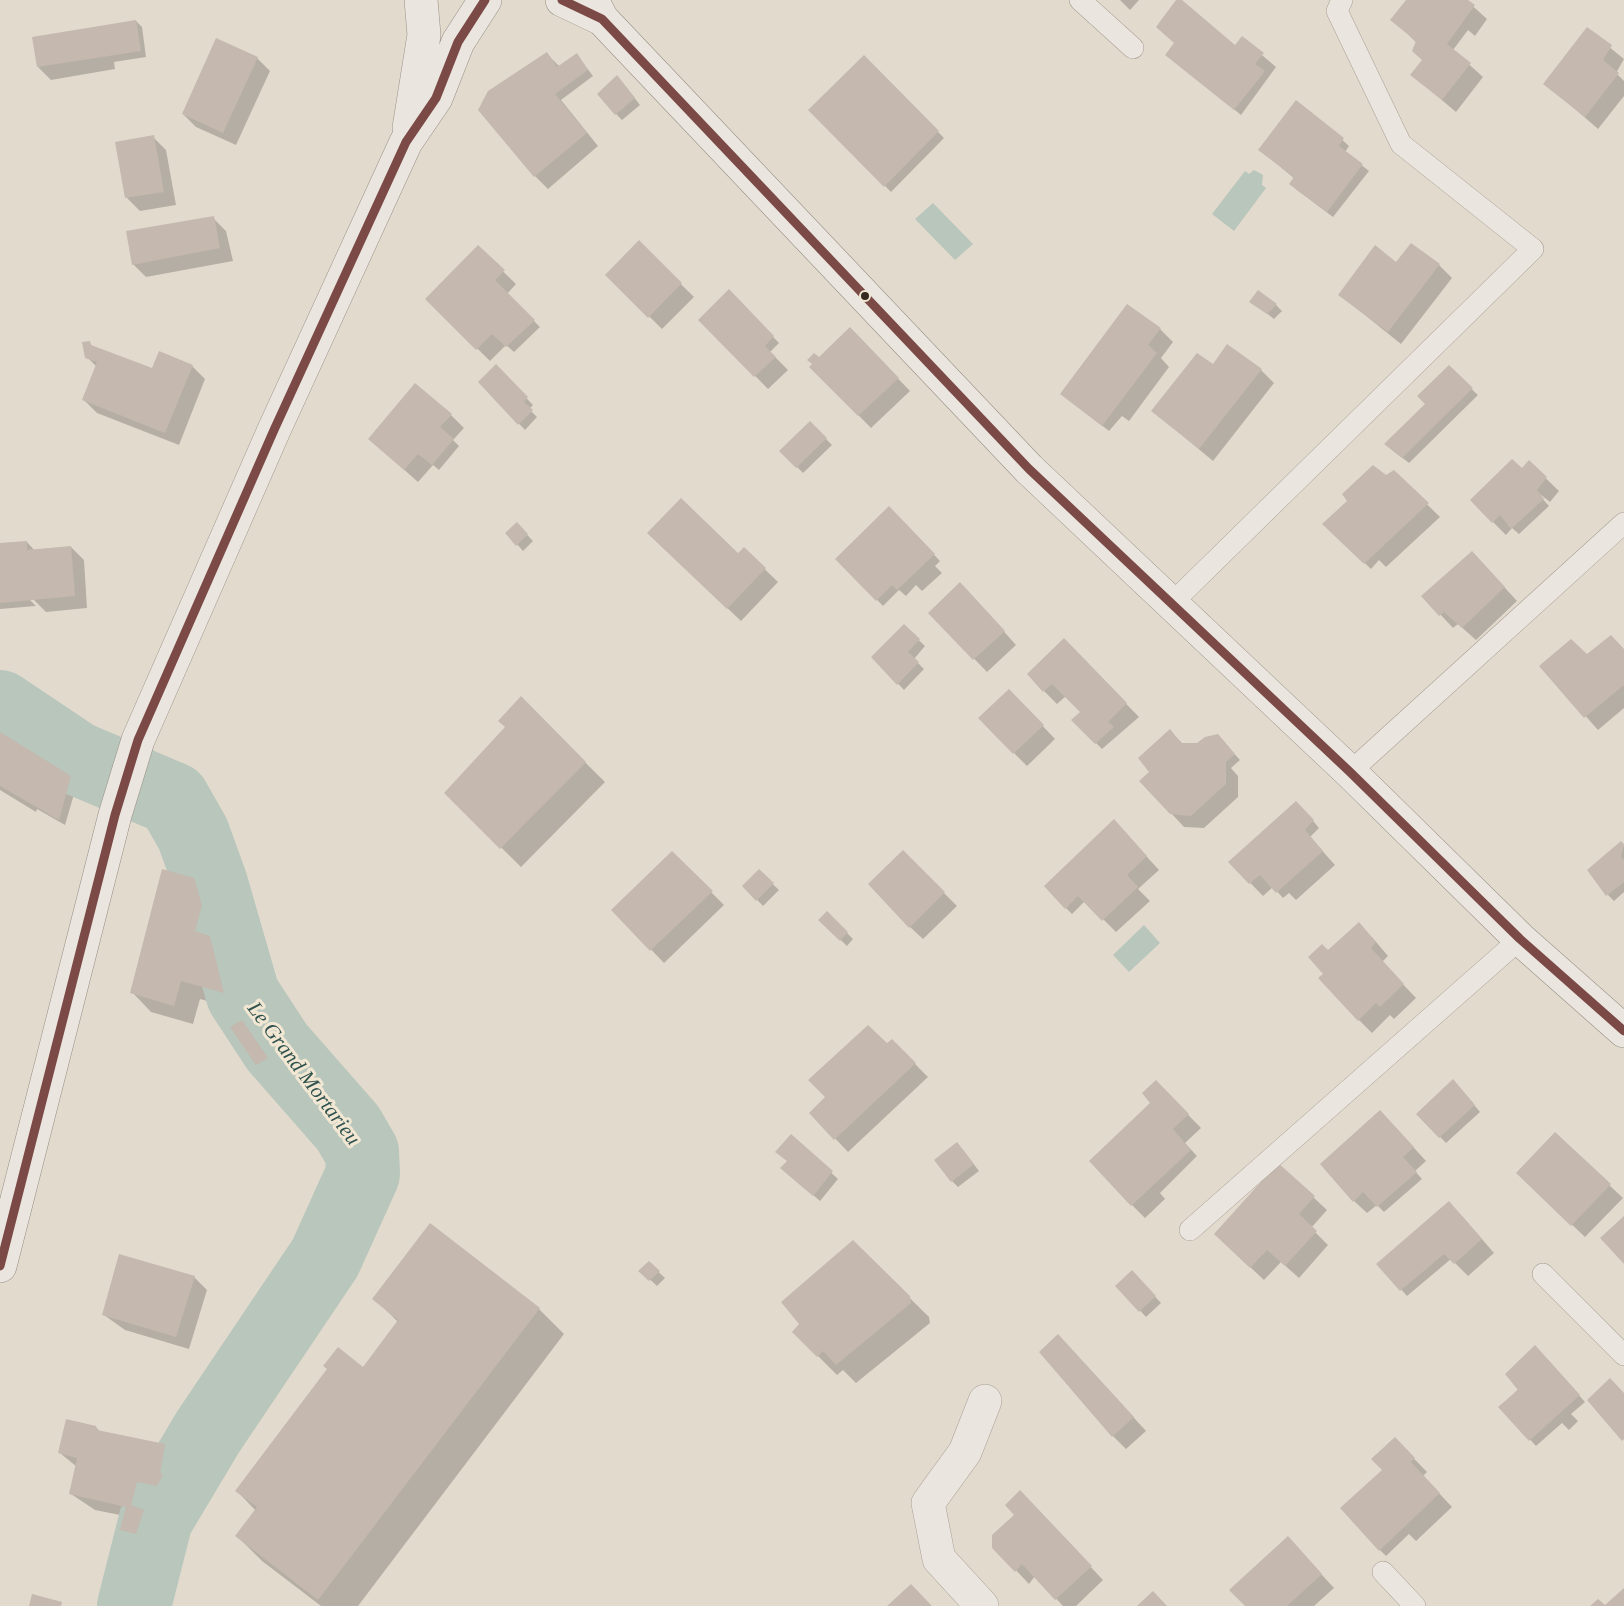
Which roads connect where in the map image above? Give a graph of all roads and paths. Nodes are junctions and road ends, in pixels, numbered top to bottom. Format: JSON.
{"nodes":[{"id":1,"x":422,"y":0,"type":"edge"},
{"id":2,"x":485,"y":0,"type":"edge"},
{"id":3,"x":562,"y":0,"type":"edge"},
{"id":4,"x":1080,"y":0,"type":"edge"},
{"id":5,"x":1342,"y":0,"type":"edge"},
{"id":6,"x":597,"y":9,"type":"edge"},
{"id":7,"x":1133,"y":48,"type":"dead end"},
{"id":8,"x":406,"y":142,"type":"junction"},
{"id":9,"x":1624,"y":523,"type":"edge"},
{"id":10,"x":1171,"y":604,"type":"junction"},
{"id":11,"x":1350,"y":772,"type":"junction"},
{"id":12,"x":1520,"y":939,"type":"junction"},
{"id":13,"x":1624,"y":1031,"type":"edge"},
{"id":14,"x":1190,"y":1230,"type":"dead end"},
{"id":15,"x":0,"y":1266,"type":"edge"},
{"id":16,"x":1543,"y":1274,"type":"dead end"},
{"id":17,"x":1624,"y":1355,"type":"edge"},
{"id":18,"x":985,"y":1401,"type":"dead end"},
{"id":19,"x":1383,"y":1572,"type":"dead end"},
{"id":20,"x":982,"y":1606,"type":"edge"},
{"id":21,"x":1416,"y":1606,"type":"edge"}],
"edges":[{"from":1,"to":8,"type":"street"},
{"from":2,"to":8,"type":"street"},
{"from":3,"to":6,"type":"street"},
{"from":4,"to":7,"type":"lane"},
{"from":5,"to":10,"type":"lane"},
{"from":6,"to":10,"type":"street"},
{"from":8,"to":15,"type":"street"},
{"from":9,"to":11,"type":"lane"},
{"from":10,"to":11,"type":"street"},
{"from":11,"to":12,"type":"street"},
{"from":12,"to":13,"type":"street"},
{"from":12,"to":14,"type":"lane"},
{"from":16,"to":17,"type":"lane"},
{"from":18,"to":20,"type":"street"},
{"from":19,"to":21,"type":"lane"}]}
